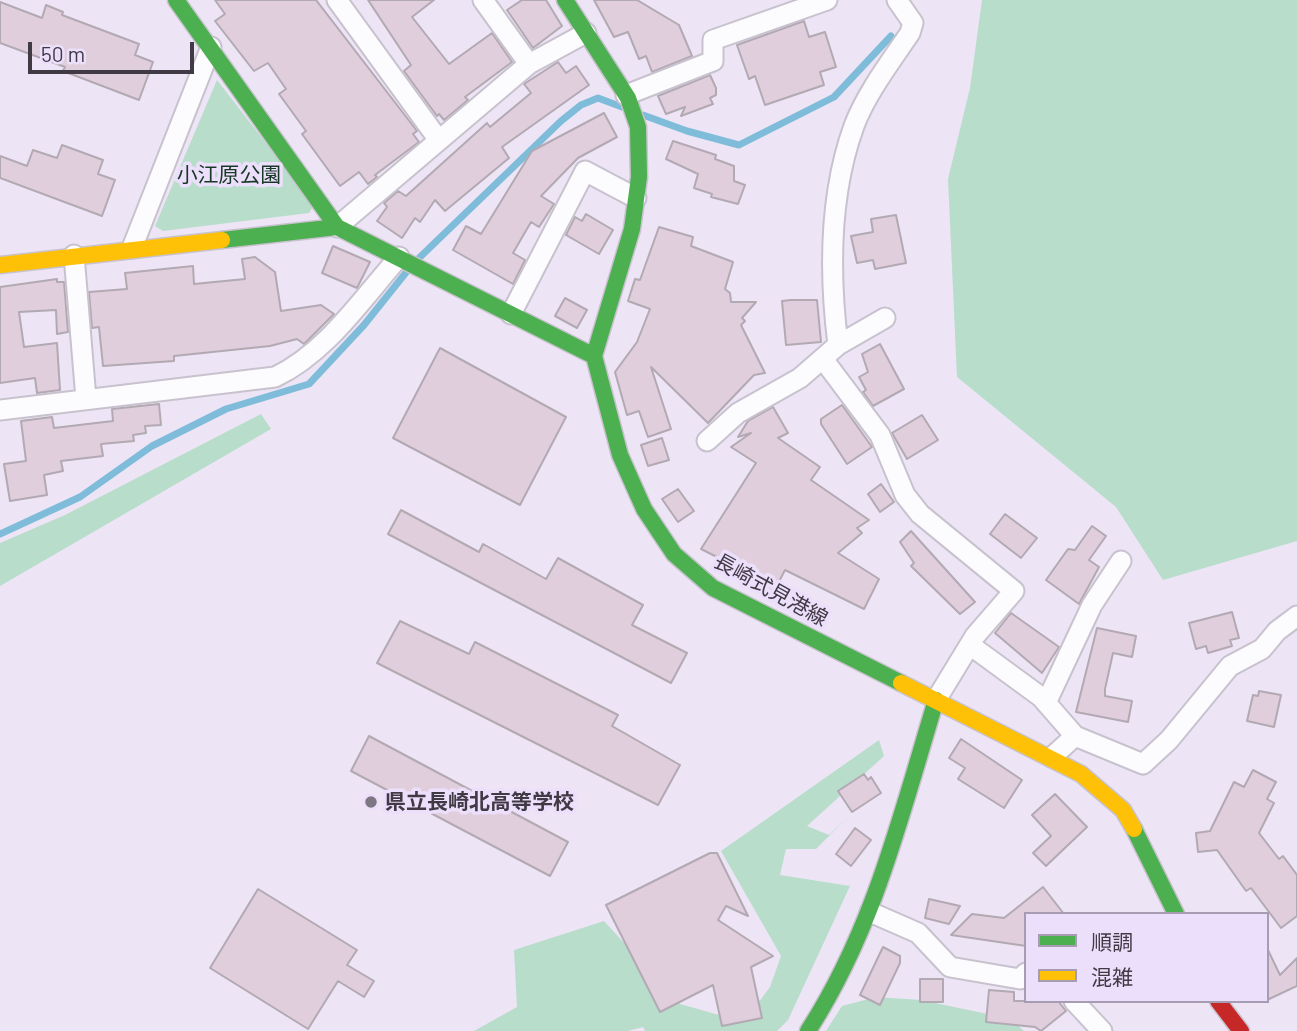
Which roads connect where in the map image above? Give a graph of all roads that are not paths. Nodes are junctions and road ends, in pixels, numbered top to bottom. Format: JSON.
{"nodes":[{"id":1,"x":176,"y":0,"type":"edge"},
{"id":2,"x":337,"y":0,"type":"edge"},
{"id":3,"x":483,"y":0,"type":"edge"},
{"id":4,"x":565,"y":0,"type":"edge"},
{"id":5,"x":827,"y":0,"type":"edge"},
{"id":6,"x":897,"y":0,"type":"edge"},
{"id":7,"x":586,"y":33,"type":"junction"},
{"id":8,"x":211,"y":47,"type":"junction"},
{"id":9,"x":529,"y":64,"type":"junction"},
{"id":10,"x":627,"y":97,"type":"junction"},
{"id":11,"x":438,"y":139,"type":"junction"},
{"id":12,"x":636,"y":198,"type":"junction"},
{"id":13,"x":337,"y":226,"type":"junction"},
{"id":14,"x":132,"y":248,"type":"junction"},
{"id":15,"x":74,"y":255,"type":"junction"},
{"id":16,"x":399,"y":257,"type":"junction"},
{"id":17,"x":0,"y":265,"type":"edge"},
{"id":18,"x":511,"y":314,"type":"junction"},
{"id":19,"x":885,"y":318,"type":"dead end"},
{"id":20,"x":838,"y":345,"type":"junction"},
{"id":21,"x":594,"y":356,"type":"junction"},
{"id":22,"x":823,"y":359,"type":"junction"},
{"id":23,"x":86,"y":399,"type":"junction"},
{"id":24,"x":0,"y":410,"type":"edge"},
{"id":25,"x":707,"y":441,"type":"dead end"},
{"id":26,"x":1121,"y":561,"type":"dead end"},
{"id":27,"x":1297,"y":616,"type":"edge"},
{"id":28,"x":970,"y":645,"type":"junction"},
{"id":29,"x":936,"y":700,"type":"junction"},
{"id":30,"x":1046,"y":703,"type":"junction"},
{"id":31,"x":1075,"y":736,"type":"junction"},
{"id":32,"x":1052,"y":757,"type":"junction"},
{"id":33,"x":870,"y":912,"type":"junction"},
{"id":34,"x":1175,"y":912,"type":"edge"},
{"id":35,"x":1024,"y":975,"type":"edge"},
{"id":36,"x":1076,"y":1003,"type":"edge"},
{"id":37,"x":1220,"y":1003,"type":"edge"},
{"id":38,"x":808,"y":1031,"type":"edge"},
{"id":39,"x":1102,"y":1031,"type":"edge"},
{"id":40,"x":1241,"y":1031,"type":"edge"}],
"edges":[{"from":1,"to":8,"type":"street"},
{"from":2,"to":11,"type":"street"},
{"from":3,"to":9,"type":"street"},
{"from":4,"to":7,"type":"street"},
{"from":5,"to":10,"type":"street"},
{"from":6,"to":20,"type":"street"},
{"from":7,"to":9,"type":"street"},
{"from":7,"to":10,"type":"street"},
{"from":8,"to":13,"type":"street"},
{"from":8,"to":14,"type":"street"},
{"from":9,"to":11,"type":"street"},
{"from":10,"to":12,"type":"street"},
{"from":11,"to":13,"type":"street"},
{"from":12,"to":18,"type":"street"},
{"from":12,"to":21,"type":"street"},
{"from":13,"to":14,"type":"street"},
{"from":13,"to":16,"type":"street"},
{"from":14,"to":15,"type":"street"},
{"from":15,"to":17,"type":"street"},
{"from":15,"to":23,"type":"street"},
{"from":16,"to":18,"type":"street"},
{"from":16,"to":23,"type":"street"},
{"from":18,"to":21,"type":"street"},
{"from":19,"to":20,"type":"street"},
{"from":20,"to":22,"type":"street"},
{"from":21,"to":29,"type":"street","name":"長崎式見港線"},
{"from":22,"to":25,"type":"street"},
{"from":22,"to":28,"type":"street"},
{"from":23,"to":24,"type":"street"},
{"from":26,"to":30,"type":"street"},
{"from":27,"to":31,"type":"street"},
{"from":28,"to":29,"type":"street"},
{"from":28,"to":30,"type":"street"},
{"from":29,"to":32,"type":"street","name":"長崎式見港線"},
{"from":29,"to":33,"type":"street"},
{"from":30,"to":31,"type":"street"},
{"from":31,"to":32,"type":"street"},
{"from":32,"to":34,"type":"street","name":"長崎式見港線"},
{"from":33,"to":35,"type":"street"},
{"from":33,"to":38,"type":"street"},
{"from":36,"to":39,"type":"street"},
{"from":37,"to":40,"type":"street"}]}
